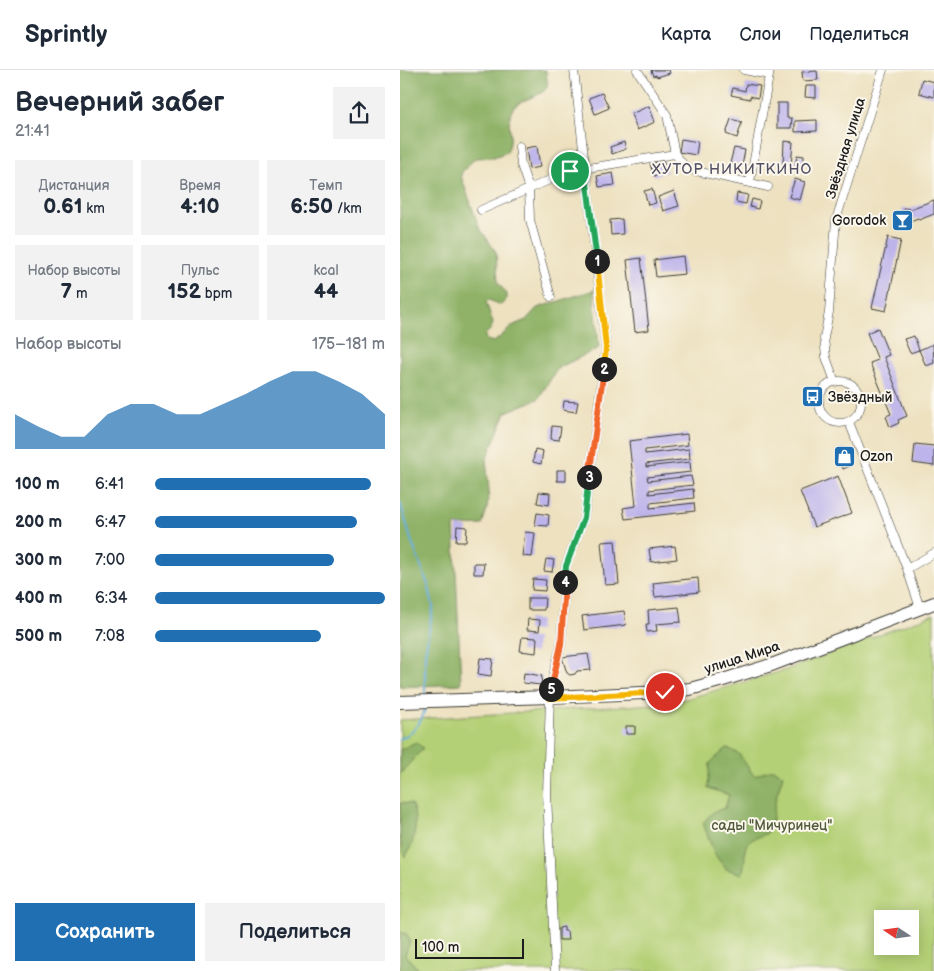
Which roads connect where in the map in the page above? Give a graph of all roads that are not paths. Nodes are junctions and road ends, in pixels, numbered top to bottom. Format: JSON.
{"nodes":[{"id":1,"x":574,"y":70,"type":"edge"},
{"id":2,"x":637,"y":70,"type":"edge"},
{"id":3,"x":744,"y":70,"type":"edge"},
{"id":4,"x":883,"y":70,"type":"edge"},
{"id":5,"x":769,"y":73,"type":"edge"},
{"id":6,"x":519,"y":146,"type":"dead end"},
{"id":7,"x":675,"y":154,"type":"junction"},
{"id":8,"x":585,"y":169,"type":"junction"},
{"id":9,"x":750,"y":182,"type":"junction"},
{"id":10,"x":768,"y":187,"type":"dead end"},
{"id":11,"x":529,"y":190,"type":"junction"},
{"id":12,"x":481,"y":210,"type":"dead end"},
{"id":13,"x":551,"y":297,"type":"dead end"},
{"id":14,"x":835,"y":382,"type":"junction"},
{"id":15,"x":849,"y":422,"type":"junction"},
{"id":16,"x":934,"y":553,"type":"edge"},
{"id":17,"x":907,"y":569,"type":"junction"},
{"id":18,"x":934,"y":602,"type":"edge"},
{"id":19,"x":920,"y":608,"type":"junction"},
{"id":20,"x":550,"y":698,"type":"junction"},
{"id":21,"x":400,"y":702,"type":"edge"},
{"id":22,"x":555,"y":971,"type":"edge"}],
"edges":[{"from":1,"to":8,"type":"street"},
{"from":2,"to":7,"type":"street"},
{"from":3,"to":5,"type":"street"},
{"from":4,"to":14,"type":"street","name":"Звёздная улица"},
{"from":5,"to":9,"type":"street"},
{"from":6,"to":11,"type":"street"},
{"from":7,"to":8,"type":"street"},
{"from":7,"to":9,"type":"street"},
{"from":8,"to":11,"type":"street"},
{"from":8,"to":20,"type":"street"},
{"from":9,"to":10,"type":"street"},
{"from":11,"to":12,"type":"street"},
{"from":11,"to":13,"type":"street"},
{"from":14,"to":15,"type":"street"},
{"from":14,"to":15,"type":"street"},
{"from":15,"to":17,"type":"street"},
{"from":16,"to":17,"type":"street"},
{"from":17,"to":19,"type":"street"},
{"from":18,"to":19,"type":"main road","name":"улица Мира"},
{"from":19,"to":20,"type":"main road","name":"улица Мира"},
{"from":20,"to":21,"type":"main road","name":"улица Мира"},
{"from":20,"to":22,"type":"street"}]}
